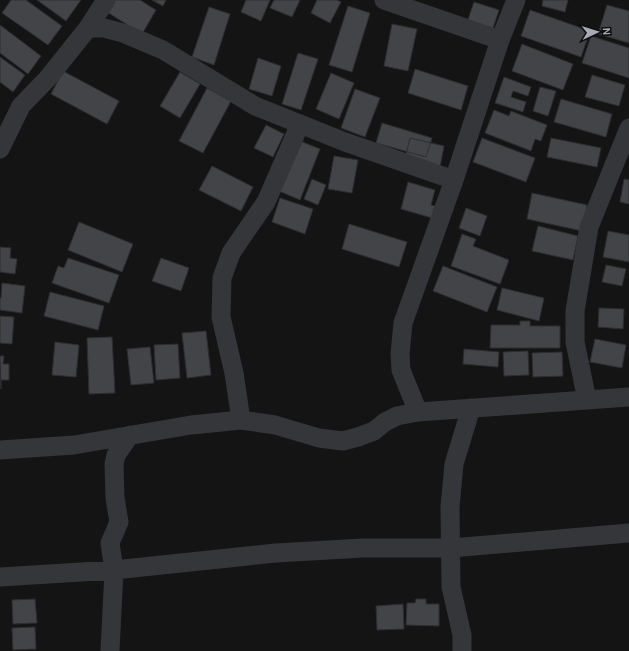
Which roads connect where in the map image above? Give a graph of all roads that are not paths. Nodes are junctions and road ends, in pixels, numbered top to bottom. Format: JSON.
{"nodes":[{"id":1,"x":106,"y":0,"type":"edge"},
{"id":2,"x":384,"y":0,"type":"edge"},
{"id":3,"x":516,"y":0,"type":"edge"},
{"id":4,"x":88,"y":28,"type":"junction"},
{"id":5,"x":500,"y":40,"type":"junction"},
{"id":6,"x":300,"y":124,"type":"junction"},
{"id":7,"x":629,"y":128,"type":"edge"},
{"id":8,"x":0,"y":149,"type":"edge"},
{"id":9,"x":454,"y":180,"type":"junction"},
{"id":10,"x":629,"y":396,"type":"edge"},
{"id":11,"x":587,"y":400,"type":"junction"},
{"id":12,"x":471,"y":408,"type":"junction"},
{"id":13,"x":418,"y":412,"type":"junction"},
{"id":14,"x":241,"y":420,"type":"junction"},
{"id":15,"x":130,"y":435,"type":"junction"},
{"id":16,"x":0,"y":450,"type":"edge"},
{"id":17,"x":629,"y":533,"type":"edge"},
{"id":18,"x":451,"y":548,"type":"junction"},
{"id":19,"x":114,"y":570,"type":"junction"},
{"id":20,"x":0,"y":577,"type":"edge"},
{"id":21,"x":110,"y":651,"type":"edge"},
{"id":22,"x":462,"y":651,"type":"edge"}],
"edges":[{"from":1,"to":4,"type":"street"},
{"from":2,"to":5,"type":"street"},
{"from":3,"to":5,"type":"street"},
{"from":4,"to":6,"type":"street"},
{"from":4,"to":8,"type":"street"},
{"from":5,"to":9,"type":"street"},
{"from":6,"to":9,"type":"street"},
{"from":6,"to":14,"type":"street"},
{"from":7,"to":11,"type":"street"},
{"from":9,"to":13,"type":"street"},
{"from":10,"to":11,"type":"street"},
{"from":11,"to":12,"type":"street"},
{"from":12,"to":13,"type":"street"},
{"from":12,"to":18,"type":"street"},
{"from":13,"to":14,"type":"street"},
{"from":14,"to":15,"type":"street"},
{"from":15,"to":16,"type":"street"},
{"from":15,"to":19,"type":"street"},
{"from":17,"to":18,"type":"street"},
{"from":18,"to":19,"type":"street"},
{"from":18,"to":22,"type":"street"},
{"from":19,"to":20,"type":"street"},
{"from":19,"to":21,"type":"street"}]}
